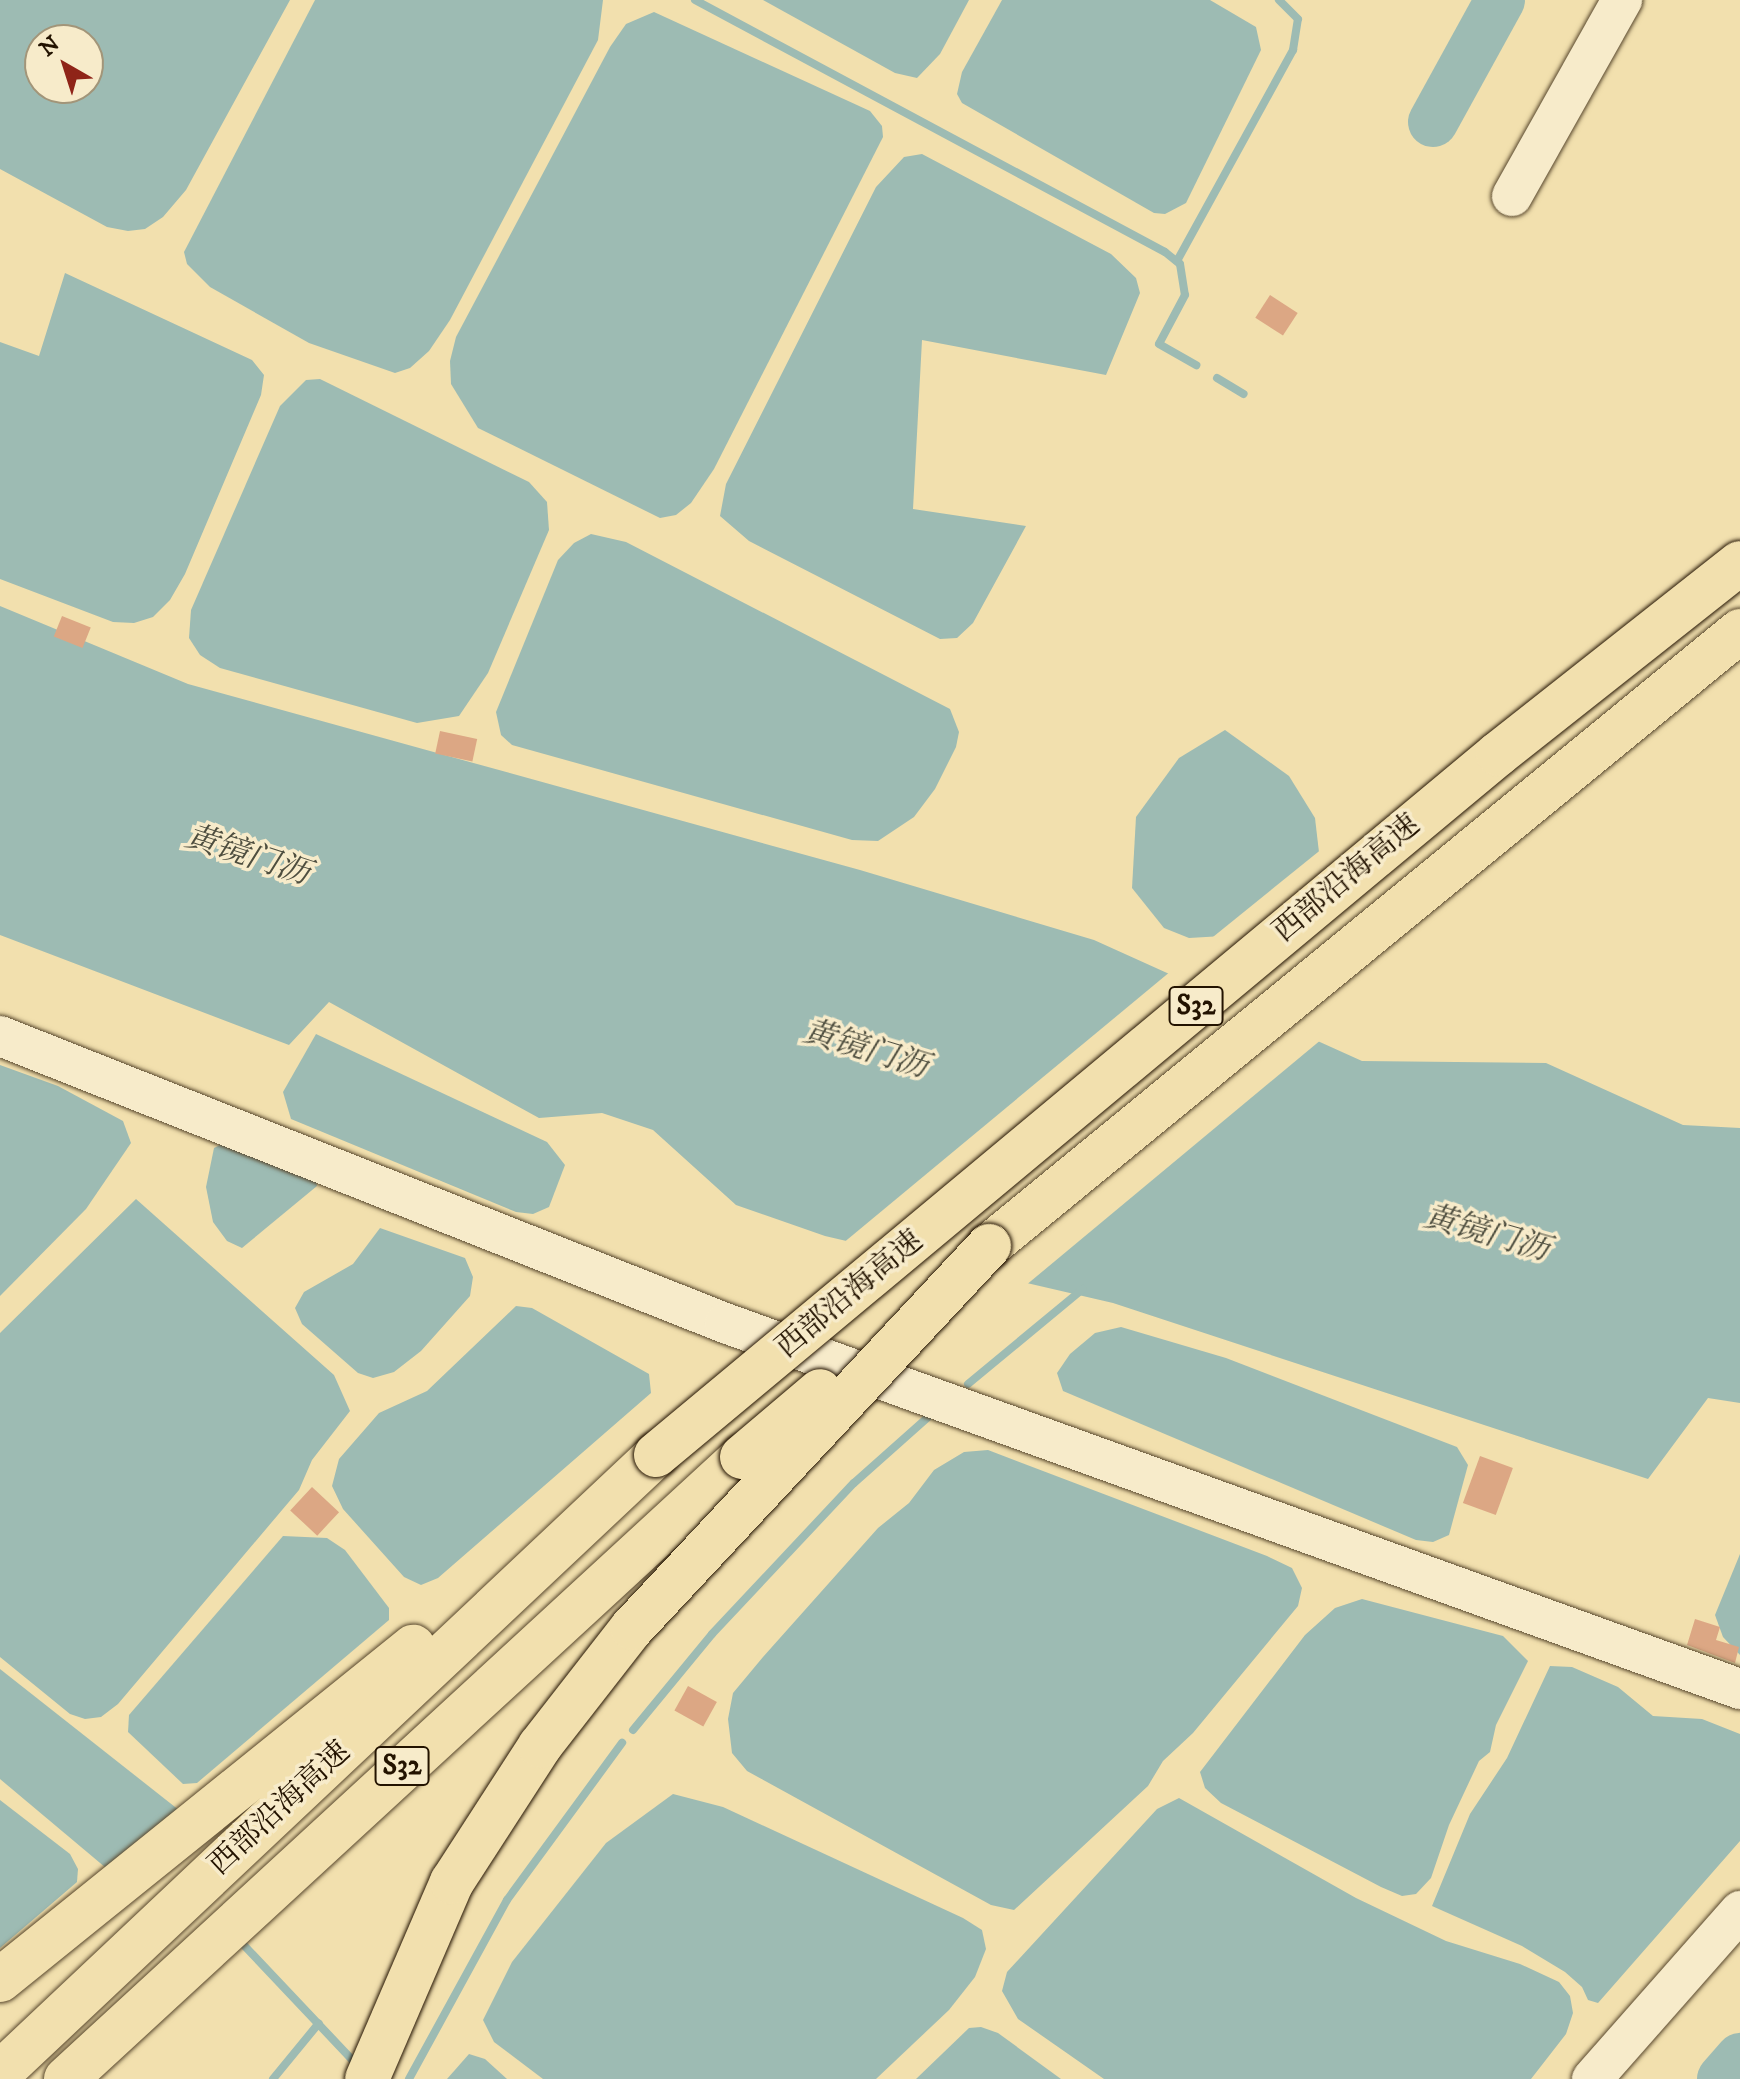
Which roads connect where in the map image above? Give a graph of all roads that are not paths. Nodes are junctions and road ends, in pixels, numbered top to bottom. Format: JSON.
{"nodes":[{"id":1,"x":1622,"y":0,"type":"edge"},
{"id":2,"x":1512,"y":196,"type":"dead end"},
{"id":3,"x":1740,"y":563,"type":"edge"},
{"id":4,"x":1740,"y":631,"type":"edge"},
{"id":5,"x":0,"y":1036,"type":"edge"},
{"id":6,"x":989,"y":1246,"type":"junction"},
{"id":7,"x":656,"y":1455,"type":"junction"},
{"id":8,"x":1740,"y":1689,"type":"edge"},
{"id":9,"x":1740,"y":1911,"type":"edge"},
{"id":10,"x":0,"y":1980,"type":"edge"},
{"id":11,"x":0,"y":2073,"type":"edge"},
{"id":12,"x":66,"y":2079,"type":"edge"},
{"id":13,"x":367,"y":2079,"type":"edge"},
{"id":14,"x":1592,"y":2079,"type":"edge"}],
"edges":[{"from":1,"to":2,"type":"street"},
{"from":3,"to":7,"type":"highway","name":"西部沿海高速","number":"S32","bridge":true},
{"from":4,"to":6,"type":"highway","name":"西部沿海高速","number":"S32"},
{"from":5,"to":8,"type":"street"},
{"from":6,"to":12,"type":"highway","name":"西部沿海高速","number":"S32","bridge":true},
{"from":6,"to":13,"type":"highway","bridge":true},
{"from":7,"to":10,"type":"highway"},
{"from":7,"to":11,"type":"highway","name":"西部沿海高速","number":"S32"},
{"from":9,"to":14,"type":"street"}]}
